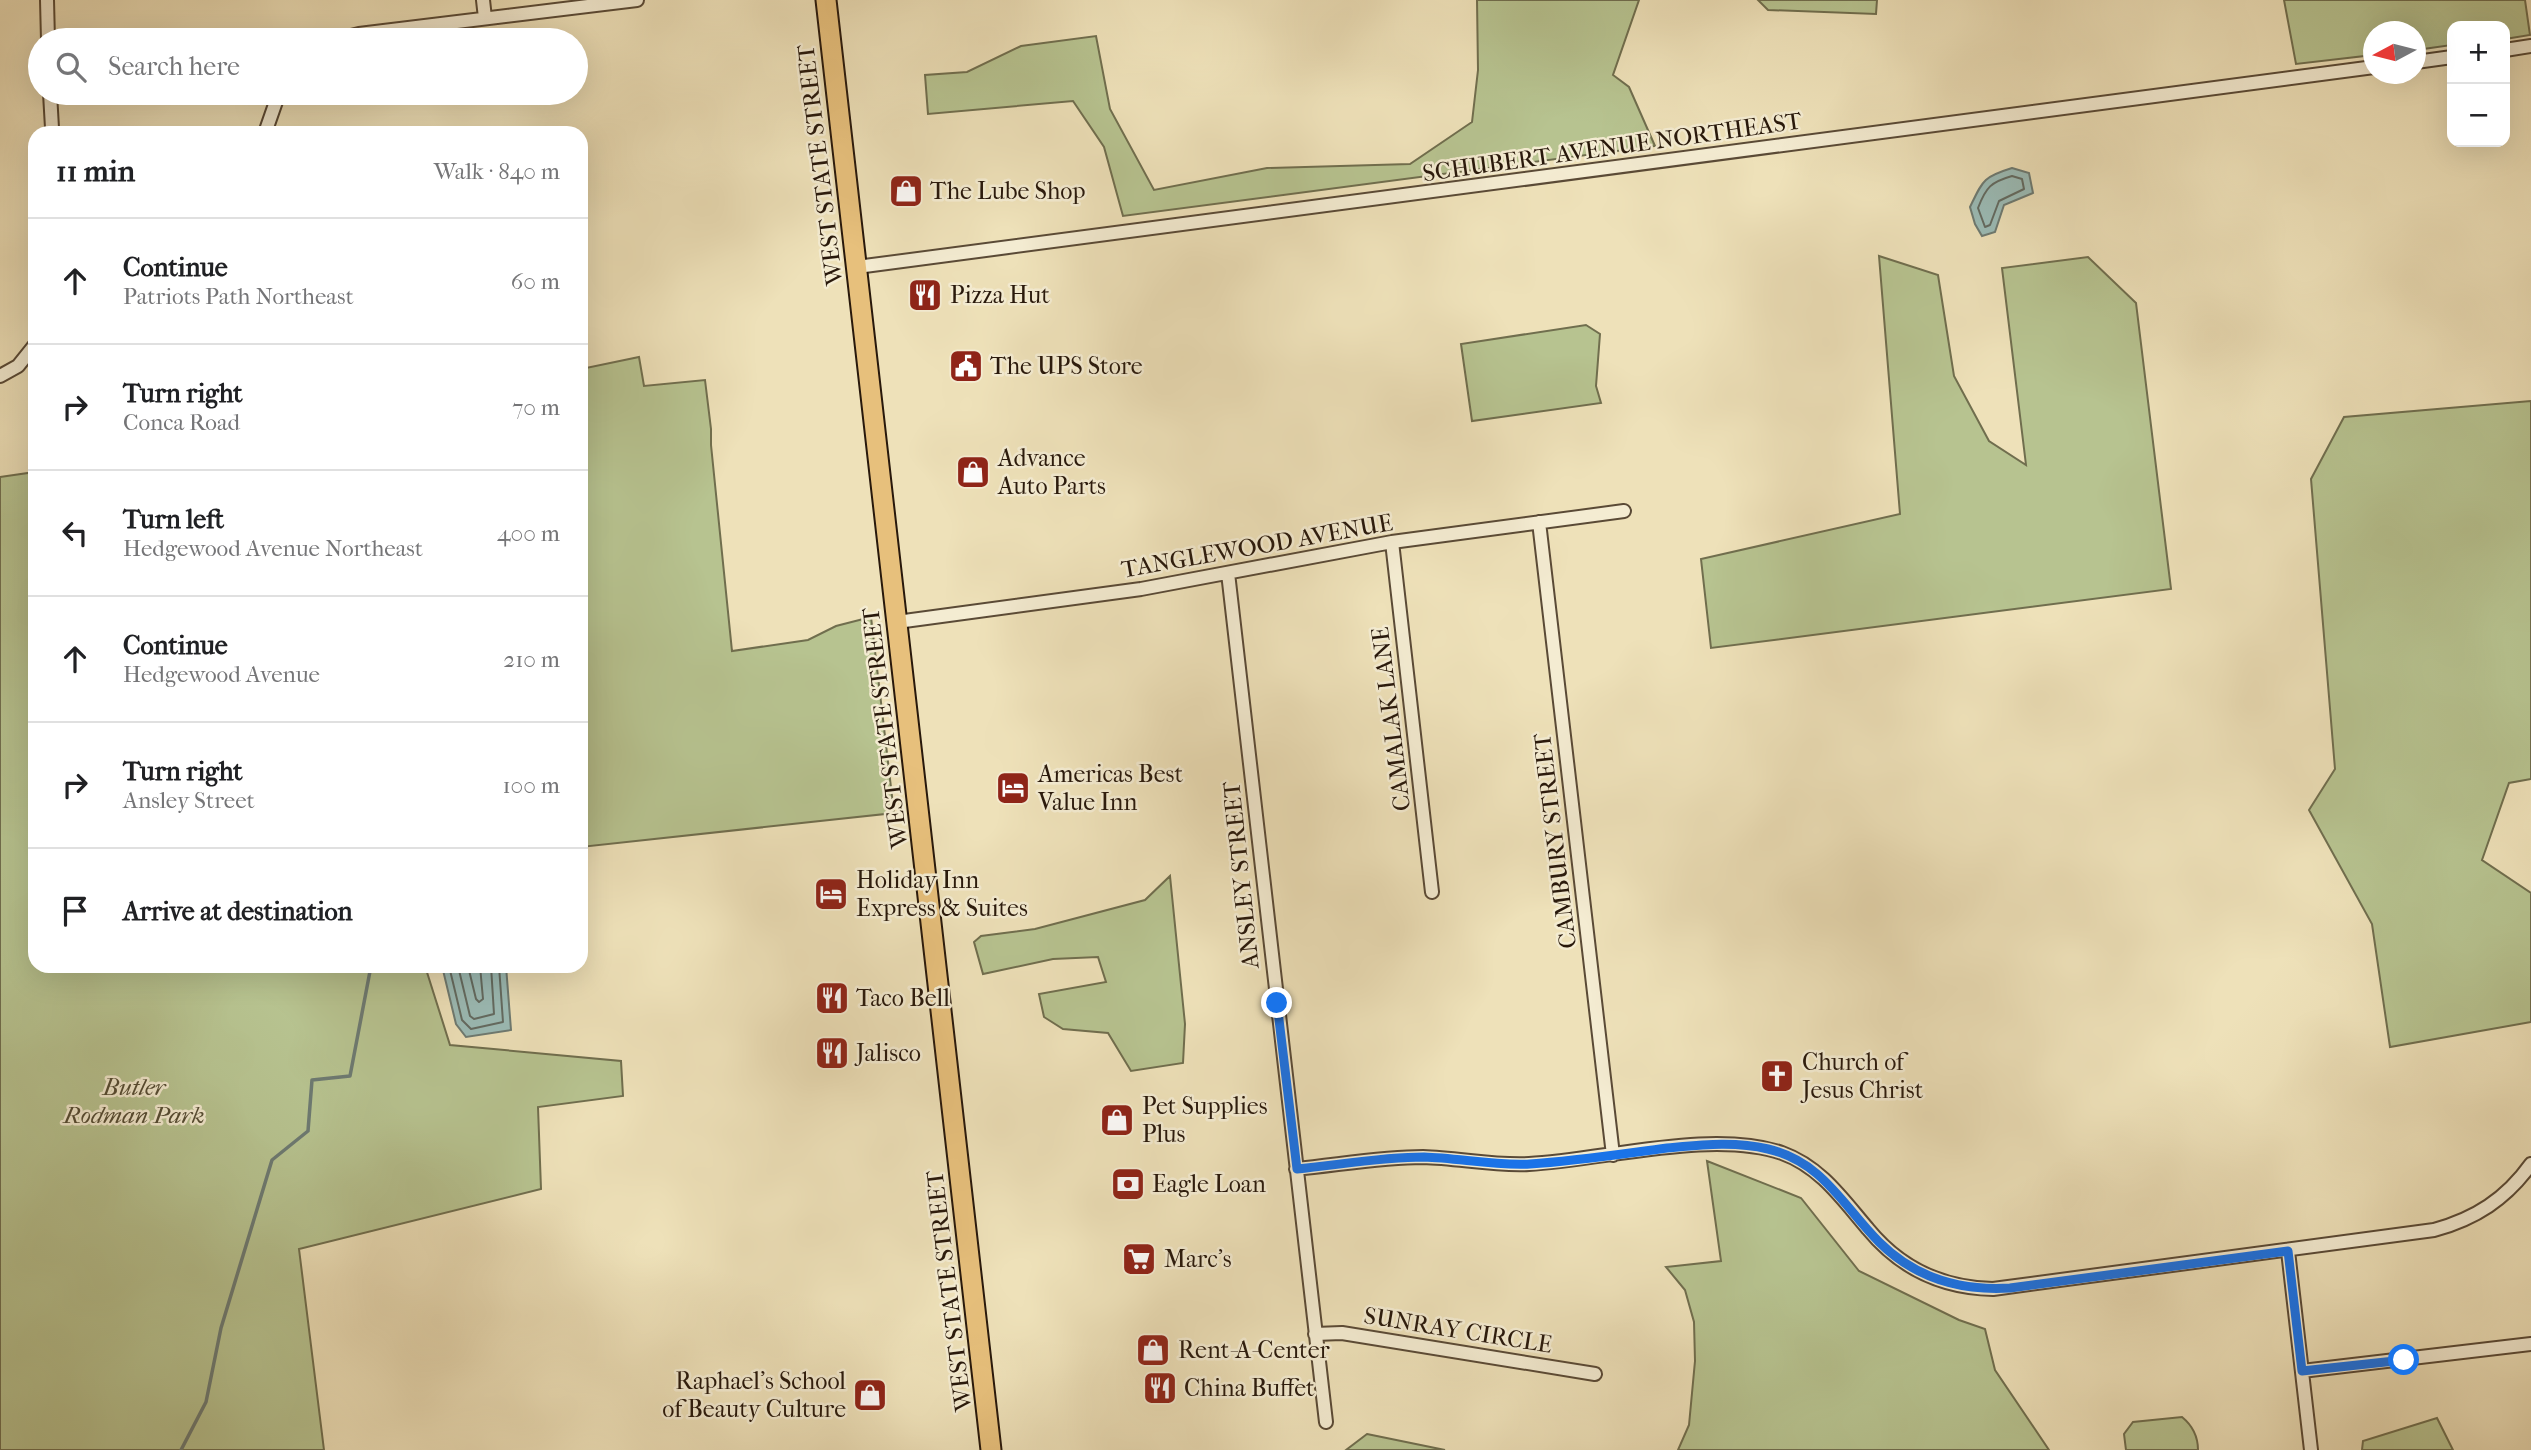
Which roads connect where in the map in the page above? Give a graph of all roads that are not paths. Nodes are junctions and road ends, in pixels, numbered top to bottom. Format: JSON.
{"nodes":[{"id":1,"x":47,"y":0,"type":"edge"},
{"id":2,"x":483,"y":0,"type":"edge"},
{"id":3,"x":637,"y":0,"type":"edge"},
{"id":4,"x":825,"y":0,"type":"edge"},
{"id":5,"x":485,"y":18,"type":"junction"},
{"id":6,"x":48,"y":28,"type":"edge"},
{"id":7,"x":406,"y":28,"type":"edge"},
{"id":8,"x":2531,"y":46,"type":"edge"},
{"id":9,"x":2510,"y":49,"type":"edge"},
{"id":10,"x":2447,"y":58,"type":"edge"},
{"id":11,"x":2426,"y":61,"type":"edge"},
{"id":12,"x":2363,"y":68,"type":"edge"},
{"id":13,"x":51,"y":105,"type":"edge"},
{"id":14,"x":275,"y":105,"type":"edge"},
{"id":15,"x":52,"y":126,"type":"edge"},
{"id":16,"x":267,"y":126,"type":"edge"},
{"id":17,"x":857,"y":267,"type":"junction"},
{"id":18,"x":28,"y":354,"type":"edge"},
{"id":19,"x":0,"y":376,"type":"edge"},
{"id":20,"x":1625,"y":511,"type":"dead end"},
{"id":21,"x":1539,"y":522,"type":"junction"},
{"id":22,"x":1392,"y":542,"type":"junction"},
{"id":23,"x":1228,"y":573,"type":"junction"},
{"id":24,"x":897,"y":622,"type":"junction"},
{"id":25,"x":1432,"y":892,"type":"dead end"},
{"id":26,"x":1613,"y":1155,"type":"junction"},
{"id":27,"x":2531,"y":1164,"type":"edge"},
{"id":28,"x":1297,"y":1169,"type":"junction"},
{"id":29,"x":2288,"y":1251,"type":"junction"},
{"id":30,"x":1315,"y":1334,"type":"junction"},
{"id":31,"x":2531,"y":1344,"type":"edge"},
{"id":32,"x":2302,"y":1371,"type":"junction"},
{"id":33,"x":1595,"y":1374,"type":"dead end"},
{"id":34,"x":1326,"y":1422,"type":"dead end"},
{"id":35,"x":992,"y":1450,"type":"edge"},
{"id":36,"x":2311,"y":1450,"type":"edge"}],
"edges":[{"from":1,"to":6,"type":"street"},
{"from":2,"to":5,"type":"street"},
{"from":3,"to":5,"type":"street"},
{"from":4,"to":17,"type":"highway","name":"WEST STATE STREET"},
{"from":5,"to":7,"type":"street"},
{"from":8,"to":9,"type":"street"},
{"from":10,"to":11,"type":"street"},
{"from":12,"to":17,"type":"street","name":"SCHUBERT AVENUE NORTHEAST"},
{"from":13,"to":15,"type":"street"},
{"from":14,"to":16,"type":"street"},
{"from":17,"to":24,"type":"highway","name":"WEST STATE STREET"},
{"from":18,"to":19,"type":"street"},
{"from":20,"to":21,"type":"street","name":"TANGLEWOOD AVENUE"},
{"from":21,"to":22,"type":"street","name":"TANGLEWOOD AVENUE"},
{"from":21,"to":26,"type":"street","name":"CAMBURY STREET"},
{"from":22,"to":23,"type":"street","name":"TANGLEWOOD AVENUE"},
{"from":22,"to":25,"type":"street","name":"CAMALAK LANE"},
{"from":23,"to":24,"type":"street","name":"TANGLEWOOD AVENUE"},
{"from":23,"to":28,"type":"street","name":"ANSLEY STREET"},
{"from":24,"to":35,"type":"highway","name":"WEST STATE STREET"},
{"from":26,"to":28,"type":"street"},
{"from":26,"to":29,"type":"street"},
{"from":27,"to":29,"type":"street"},
{"from":28,"to":30,"type":"street","name":"ANSLEY STREET"},
{"from":29,"to":32,"type":"street"},
{"from":30,"to":33,"type":"street","name":"SUNRAY CIRCLE"},
{"from":30,"to":34,"type":"street","name":"ANSLEY STREET"},
{"from":31,"to":32,"type":"street"},
{"from":32,"to":36,"type":"street"}]}
